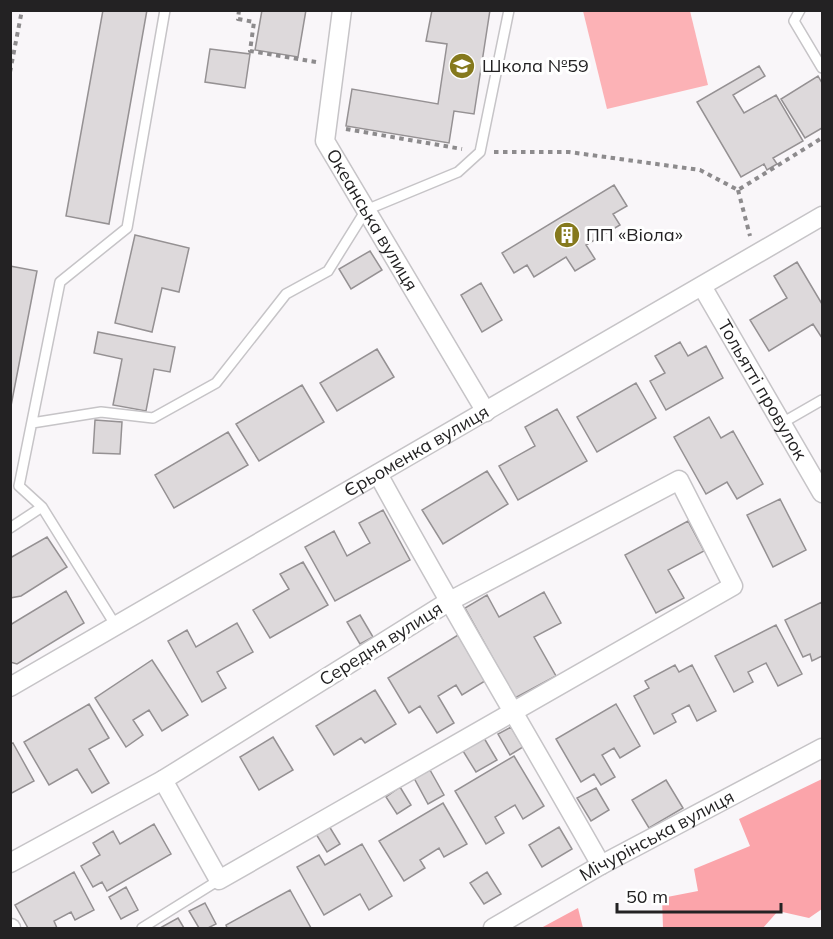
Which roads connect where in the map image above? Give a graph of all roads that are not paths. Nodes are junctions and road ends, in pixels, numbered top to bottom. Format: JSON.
{"nodes":[{"id":1,"x":165,"y":10,"type":"edge"},
{"id":2,"x":342,"y":10,"type":"edge"},
{"id":3,"x":509,"y":10,"type":"edge"},
{"id":4,"x":800,"y":10,"type":"edge"},
{"id":5,"x":822,"y":68,"type":"edge"},
{"id":6,"x":366,"y":210,"type":"junction"},
{"id":7,"x":822,"y":216,"type":"edge"},
{"id":8,"x":702,"y":288,"type":"junction"},
{"id":9,"x":822,"y":400,"type":"edge"},
{"id":10,"x":486,"y":412,"type":"junction"},
{"id":11,"x":32,"y":423,"type":"junction"},
{"id":12,"x":782,"y":423,"type":"junction"},
{"id":13,"x":378,"y":474,"type":"junction"},
{"id":14,"x":822,"y":493,"type":"edge"},
{"id":15,"x":42,"y":507,"type":"junction"},
{"id":16,"x":10,"y":528,"type":"edge"},
{"id":17,"x":448,"y":602,"type":"junction"},
{"id":18,"x":116,"y":626,"type":"junction"},
{"id":19,"x":10,"y":687,"type":"edge"},
{"id":20,"x":514,"y":711,"type":"junction"},
{"id":21,"x":822,"y":748,"type":"edge"},
{"id":22,"x":163,"y":780,"type":"junction"},
{"id":23,"x":10,"y":863,"type":"edge"},
{"id":24,"x":601,"y":865,"type":"junction"},
{"id":25,"x":219,"y":880,"type":"junction"},
{"id":26,"x":142,"y":928,"type":"edge"},
{"id":27,"x":493,"y":928,"type":"edge"}],
"edges":[{"from":1,"to":11,"type":"lane"},
{"from":2,"to":6,"type":"street","name":"Океанська вулиця"},
{"from":3,"to":6,"type":"lane"},
{"from":4,"to":5,"type":"lane"},
{"from":6,"to":10,"type":"street","name":"Океанська вулиця"},
{"from":6,"to":11,"type":"lane"},
{"from":7,"to":8,"type":"street","name":"Єрьоменка вулиця"},
{"from":8,"to":10,"type":"street","name":"Єрьоменка вулиця"},
{"from":8,"to":12,"type":"street","name":"Тольятті провулок"},
{"from":9,"to":12,"type":"lane"},
{"from":10,"to":13,"type":"street","name":"Єрьоменка вулиця"},
{"from":11,"to":15,"type":"lane"},
{"from":12,"to":14,"type":"street","name":"Тольятті провулок"},
{"from":13,"to":17,"type":"street"},
{"from":13,"to":18,"type":"street","name":"Єрьоменка вулиця"},
{"from":15,"to":16,"type":"lane"},
{"from":15,"to":18,"type":"lane"},
{"from":17,"to":20,"type":"street"},
{"from":17,"to":20,"type":"street","name":"Середня вулиця"},
{"from":17,"to":22,"type":"street","name":"Середня вулиця"},
{"from":18,"to":19,"type":"street","name":"Єрьоменка вулиця"},
{"from":20,"to":24,"type":"street"},
{"from":20,"to":25,"type":"street","name":"Середня вулиця"},
{"from":21,"to":24,"type":"street","name":"Мічурінська вулиця"},
{"from":22,"to":23,"type":"street","name":"Середня вулиця"},
{"from":22,"to":25,"type":"street"},
{"from":24,"to":27,"type":"street","name":"Мічурінська вулиця"},
{"from":25,"to":26,"type":"lane"}]}
